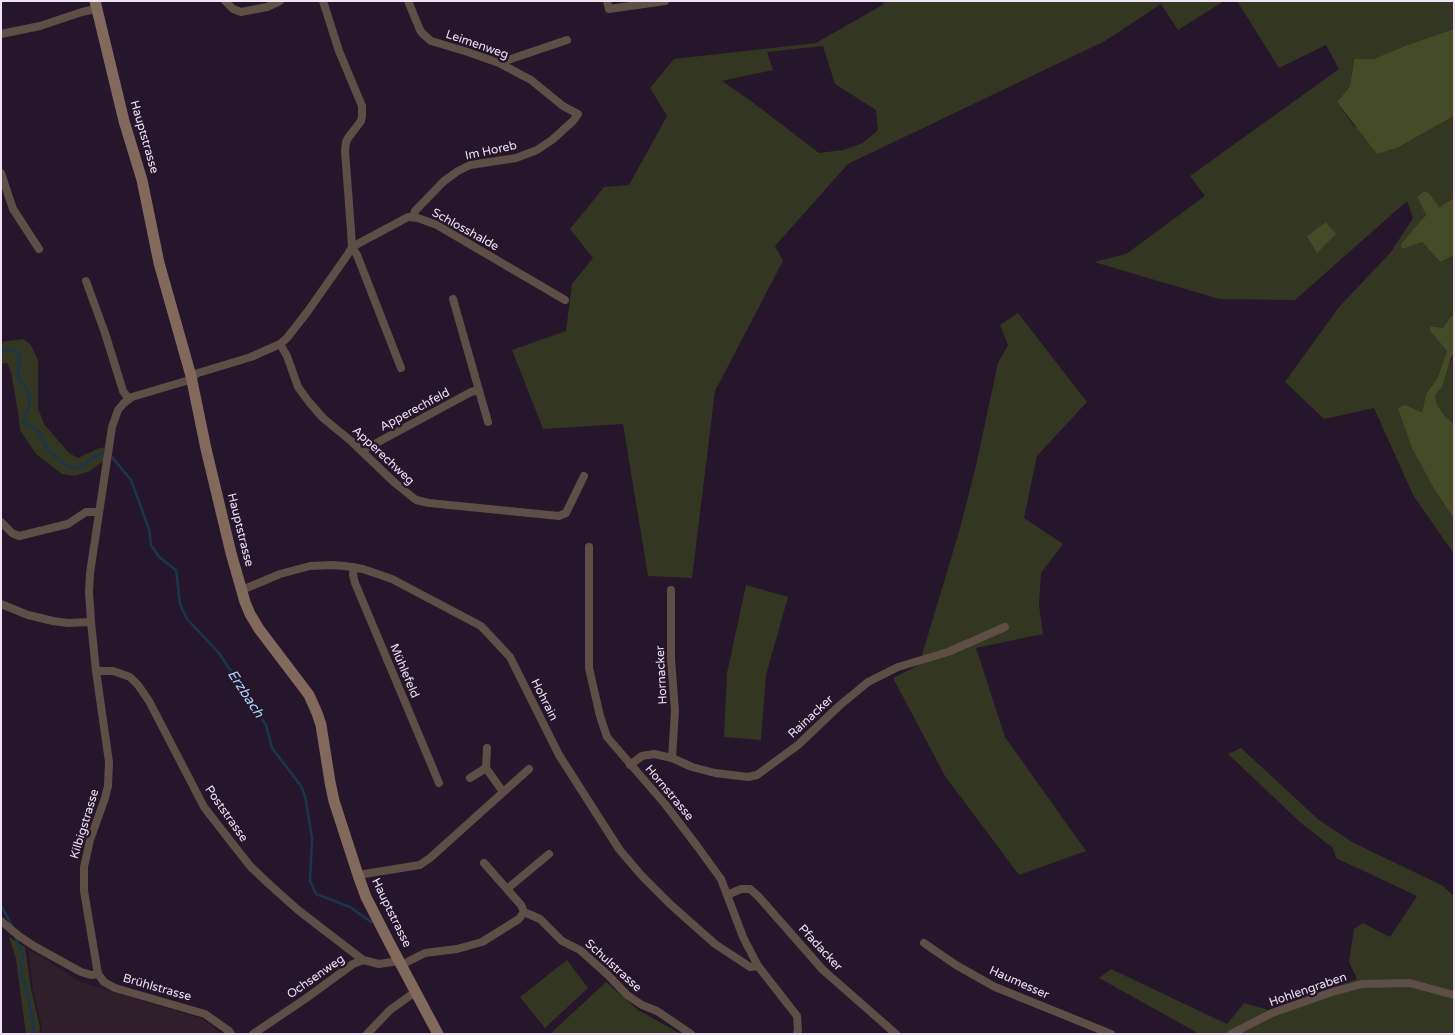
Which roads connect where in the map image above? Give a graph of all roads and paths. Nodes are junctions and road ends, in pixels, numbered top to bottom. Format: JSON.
{"nodes":[{"id":1,"x":225,"y":1,"type":"edge"},
{"id":2,"x":280,"y":1,"type":"edge"},
{"id":3,"x":323,"y":1,"type":"edge"},
{"id":4,"x":408,"y":1,"type":"edge"},
{"id":5,"x":607,"y":1,"type":"edge"},
{"id":6,"x":665,"y":1,"type":"edge"},
{"id":7,"x":96,"y":5,"type":"edge"},
{"id":8,"x":1,"y":34,"type":"edge"},
{"id":9,"x":567,"y":40,"type":"dead end"},
{"id":10,"x":499,"y":63,"type":"junction"},
{"id":11,"x":578,"y":114,"type":"joint"},
{"id":12,"x":1,"y":173,"type":"edge"},
{"id":13,"x":413,"y":217,"type":"junction"},
{"id":14,"x":352,"y":247,"type":"junction"},
{"id":15,"x":39,"y":248,"type":"dead end"},
{"id":16,"x":86,"y":281,"type":"dead end"},
{"id":17,"x":453,"y":299,"type":"dead end"},
{"id":18,"x":565,"y":300,"type":"dead end"},
{"id":19,"x":280,"y":344,"type":"junction"},
{"id":20,"x":401,"y":368,"type":"dead end"},
{"id":21,"x":191,"y":376,"type":"junction"},
{"id":22,"x":479,"y":390,"type":"junction"},
{"id":23,"x":128,"y":399,"type":"junction"},
{"id":24,"x":488,"y":422,"type":"dead end"},
{"id":25,"x":362,"y":452,"type":"junction"},
{"id":26,"x":584,"y":476,"type":"dead end"},
{"id":27,"x":98,"y":512,"type":"junction"},
{"id":28,"x":1,"y":522,"type":"edge"},
{"id":29,"x":589,"y":547,"type":"dead end"},
{"id":30,"x":354,"y":567,"type":"junction"},
{"id":31,"x":242,"y":590,"type":"junction"},
{"id":32,"x":671,"y":590,"type":"dead end"},
{"id":33,"x":1,"y":604,"type":"edge"},
{"id":34,"x":91,"y":622,"type":"junction"},
{"id":35,"x":1005,"y":627,"type":"dead end"},
{"id":36,"x":96,"y":671,"type":"junction"},
{"id":37,"x":486,"y":748,"type":"dead end"},
{"id":38,"x":672,"y":758,"type":"junction"},
{"id":39,"x":630,"y":765,"type":"junction"},
{"id":40,"x":486,"y":768,"type":"junction"},
{"id":41,"x":529,"y":769,"type":"dead end"},
{"id":42,"x":470,"y":778,"type":"dead end"},
{"id":43,"x":439,"y":783,"type":"dead end"},
{"id":44,"x":503,"y":792,"type":"junction"},
{"id":45,"x":550,"y":854,"type":"dead end"},
{"id":46,"x":484,"y":863,"type":"dead end"},
{"id":47,"x":358,"y":875,"type":"junction"},
{"id":48,"x":507,"y":889,"type":"junction"},
{"id":49,"x":727,"y":895,"type":"junction"},
{"id":50,"x":524,"y":912,"type":"junction"},
{"id":51,"x":1,"y":921,"type":"edge"},
{"id":52,"x":924,"y":943,"type":"dead end"},
{"id":53,"x":363,"y":960,"type":"junction"},
{"id":54,"x":400,"y":963,"type":"junction"},
{"id":55,"x":758,"y":966,"type":"junction"},
{"id":56,"x":98,"y":974,"type":"junction"},
{"id":57,"x":415,"y":992,"type":"junction"},
{"id":58,"x":1454,"y":995,"type":"edge"},
{"id":59,"x":231,"y":1034,"type":"edge"},
{"id":60,"x":253,"y":1034,"type":"edge"},
{"id":61,"x":367,"y":1034,"type":"edge"},
{"id":62,"x":438,"y":1034,"type":"edge"},
{"id":63,"x":691,"y":1034,"type":"edge"},
{"id":64,"x":797,"y":1034,"type":"edge"},
{"id":65,"x":896,"y":1034,"type":"edge"},
{"id":66,"x":1111,"y":1034,"type":"edge"},
{"id":67,"x":1231,"y":1034,"type":"edge"}],
"edges":[{"from":1,"to":2,"type":"street"},
{"from":3,"to":14,"type":"street"},
{"from":4,"to":10,"type":"street","name":"Leimenweg"},
{"from":5,"to":6,"type":"street"},
{"from":7,"to":8,"type":"street"},
{"from":7,"to":21,"type":"main road","name":"Hauptstrasse"},
{"from":9,"to":10,"type":"street"},
{"from":10,"to":11,"type":"street","name":"Leimenweg"},
{"from":11,"to":13,"type":"street","name":"Im Horeb"},
{"from":12,"to":15,"type":"street"},
{"from":13,"to":14,"type":"street","name":"Schlosshalde"},
{"from":13,"to":18,"type":"street","name":"Schlosshalde"},
{"from":14,"to":19,"type":"street"},
{"from":14,"to":20,"type":"street"},
{"from":16,"to":23,"type":"street"},
{"from":17,"to":22,"type":"street"},
{"from":19,"to":21,"type":"street"},
{"from":19,"to":25,"type":"street","name":"Apperechweg"},
{"from":21,"to":23,"type":"street"},
{"from":21,"to":31,"type":"main road","name":"Hauptstrasse"},
{"from":22,"to":24,"type":"street"},
{"from":22,"to":25,"type":"street","name":"Apperechfeld"},
{"from":23,"to":27,"type":"street","name":"Kilbigstrasse"},
{"from":25,"to":26,"type":"street","name":"Apperechweg"},
{"from":27,"to":28,"type":"street"},
{"from":27,"to":34,"type":"street","name":"Kilbigstrasse"},
{"from":29,"to":39,"type":"street","name":"Hornstrasse"},
{"from":30,"to":31,"type":"street","name":"Hohrain"},
{"from":30,"to":43,"type":"street","name":"Mühlefeld"},
{"from":30,"to":55,"type":"street","name":"Hohrain"},
{"from":31,"to":47,"type":"main road","name":"Hauptstrasse"},
{"from":32,"to":38,"type":"street","name":"Hornacker"},
{"from":33,"to":34,"type":"street"},
{"from":34,"to":36,"type":"street","name":"Kilbigstrasse"},
{"from":35,"to":38,"type":"street","name":"Rainacker"},
{"from":36,"to":53,"type":"street","name":"Poststrasse"},
{"from":36,"to":56,"type":"street","name":"Kilbigstrasse"},
{"from":37,"to":40,"type":"street"},
{"from":38,"to":39,"type":"street","name":"Rainacker"},
{"from":39,"to":49,"type":"street","name":"Hornstrasse"},
{"from":40,"to":42,"type":"street"},
{"from":40,"to":44,"type":"street"},
{"from":41,"to":44,"type":"street"},
{"from":44,"to":47,"type":"street"},
{"from":45,"to":48,"type":"street"},
{"from":46,"to":48,"type":"street"},
{"from":47,"to":54,"type":"main road","name":"Hauptstrasse"},
{"from":48,"to":50,"type":"street"},
{"from":49,"to":55,"type":"street","name":"Hornstrasse"},
{"from":49,"to":65,"type":"street","name":"Pfadacker"},
{"from":50,"to":54,"type":"street"},
{"from":50,"to":63,"type":"street","name":"Schulstrasse"},
{"from":51,"to":56,"type":"street","name":"Brühlstrasse"},
{"from":52,"to":66,"type":"street","name":"Haumesser"},
{"from":53,"to":54,"type":"street","name":"Ochsenweg"},
{"from":53,"to":60,"type":"street","name":"Ochsenweg"},
{"from":54,"to":57,"type":"main road","name":"Hauptstrasse"},
{"from":55,"to":64,"type":"street","name":"Hornstrasse"},
{"from":56,"to":59,"type":"street","name":"Brühlstrasse"},
{"from":57,"to":61,"type":"street"},
{"from":57,"to":62,"type":"main road","name":"Hauptstrasse"},
{"from":58,"to":67,"type":"street","name":"Hohlengraben"}]}
